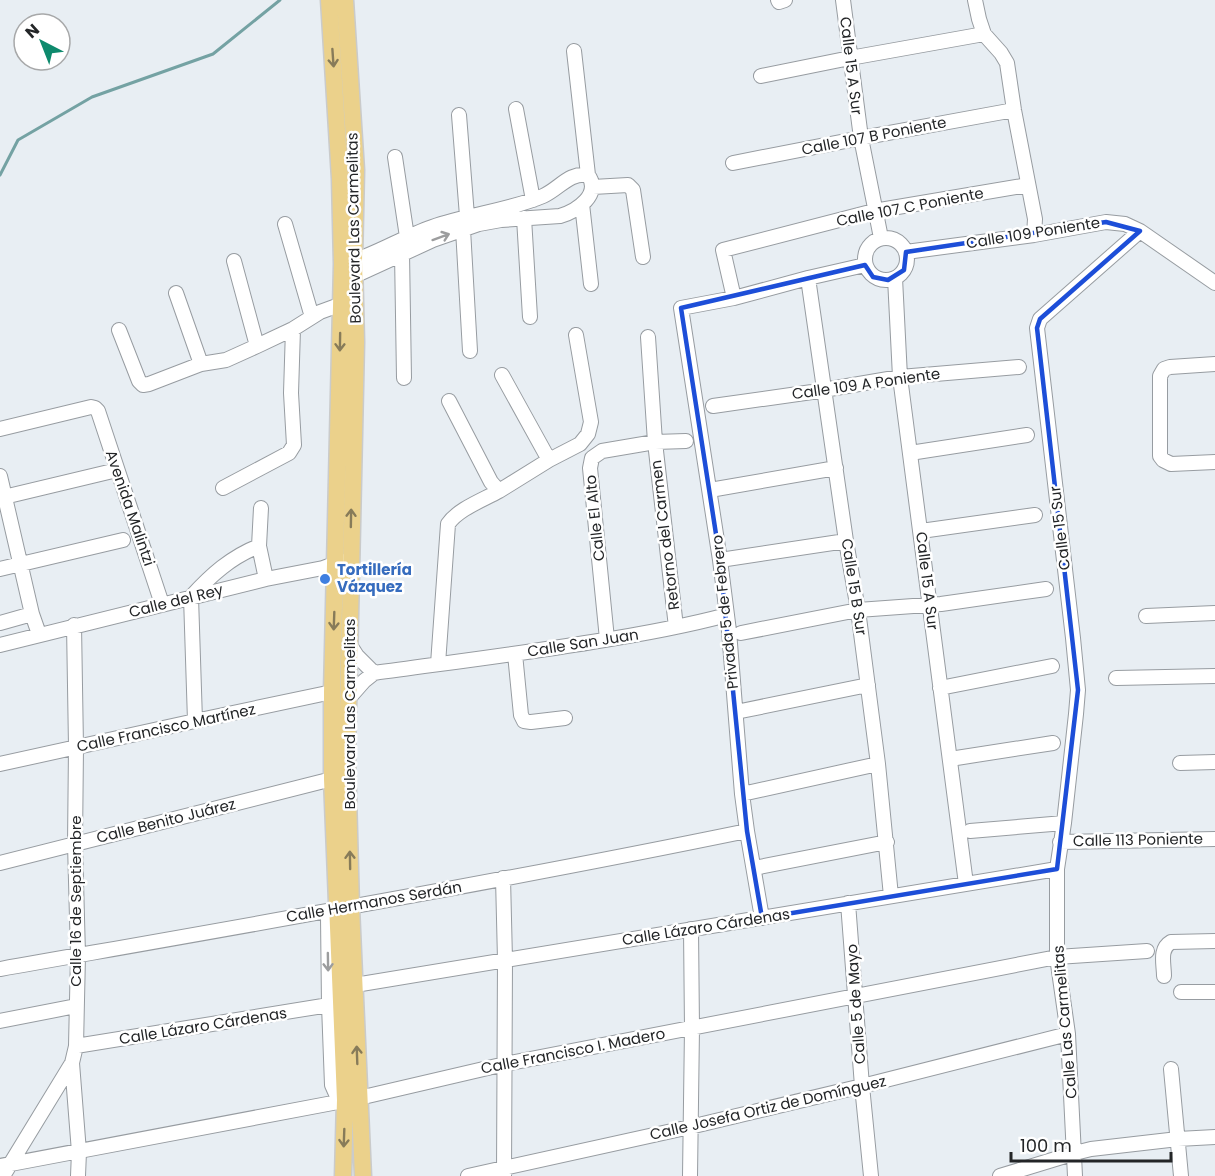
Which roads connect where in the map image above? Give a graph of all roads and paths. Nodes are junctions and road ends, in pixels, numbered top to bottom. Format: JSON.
{"nodes":[{"id":1,"x":329,"y":0,"type":"edge"},
{"id":2,"x":345,"y":0,"type":"edge"},
{"id":3,"x":843,"y":0,"type":"edge"},
{"id":4,"x":975,"y":0,"type":"edge"},
{"id":5,"x":984,"y":34,"type":"junction"},
{"id":6,"x":574,"y":51,"type":"dead end"},
{"id":7,"x":850,"y":58,"type":"junction"},
{"id":8,"x":761,"y":76,"type":"dead end"},
{"id":9,"x":516,"y":109,"type":"dead end"},
{"id":10,"x":1014,"y":110,"type":"junction"},
{"id":11,"x":459,"y":115,"type":"dead end"},
{"id":12,"x":861,"y":138,"type":"junction"},
{"id":13,"x":395,"y":157,"type":"dead end"},
{"id":14,"x":733,"y":163,"type":"dead end"},
{"id":15,"x":590,"y":181,"type":"junction"},
{"id":16,"x":1028,"y":185,"type":"junction"},
{"id":17,"x":532,"y":200,"type":"junction"},
{"id":18,"x":582,"y":204,"type":"junction"},
{"id":19,"x":874,"y":211,"type":"junction"},
{"id":20,"x":524,"y":218,"type":"junction"},
{"id":21,"x":465,"y":223,"type":"junction"},
{"id":22,"x":285,"y":224,"type":"dead end"},
{"id":23,"x":1140,"y":231,"type":"junction"},
{"id":24,"x":1034,"y":235,"type":"junction"},
{"id":25,"x":407,"y":237,"type":"junction"},
{"id":26,"x":881,"y":238,"type":"junction"},
{"id":27,"x":906,"y":252,"type":"junction"},
{"id":28,"x":402,"y":253,"type":"junction"},
{"id":29,"x":643,"y":257,"type":"dead end"},
{"id":30,"x":234,"y":261,"type":"dead end"},
{"id":31,"x":865,"y":265,"type":"junction"},
{"id":32,"x":348,"y":271,"type":"junction"},
{"id":33,"x":808,"y":278,"type":"junction"},
{"id":34,"x":895,"y":278,"type":"junction"},
{"id":35,"x":1215,"y":283,"type":"edge"},
{"id":36,"x":591,"y":284,"type":"dead end"},
{"id":37,"x":176,"y":293,"type":"dead end"},
{"id":38,"x":734,"y":298,"type":"junction"},
{"id":39,"x":348,"y":302,"type":"junction"},
{"id":40,"x":312,"y":317,"type":"junction"},
{"id":41,"x":530,"y":317,"type":"dead end"},
{"id":42,"x":293,"y":329,"type":"junction"},
{"id":43,"x":119,"y":330,"type":"dead end"},
{"id":44,"x":576,"y":335,"type":"dead end"},
{"id":45,"x":648,"y":337,"type":"dead end"},
{"id":46,"x":258,"y":346,"type":"junction"},
{"id":47,"x":470,"y":351,"type":"dead end"},
{"id":48,"x":201,"y":364,"type":"junction"},
{"id":49,"x":1215,"y":364,"type":"edge"},
{"id":50,"x":1019,"y":367,"type":"dead end"},
{"id":51,"x":502,"y":375,"type":"dead end"},
{"id":52,"x":900,"y":377,"type":"junction"},
{"id":53,"x":404,"y":378,"type":"dead end"},
{"id":54,"x":824,"y":390,"type":"junction"},
{"id":55,"x":449,"y":401,"type":"dead end"},
{"id":56,"x":713,"y":406,"type":"dead end"},
{"id":57,"x":0,"y":429,"type":"edge"},
{"id":58,"x":1027,"y":435,"type":"dead end"},
{"id":59,"x":686,"y":441,"type":"dead end"},
{"id":60,"x":655,"y":442,"type":"junction"},
{"id":61,"x":910,"y":453,"type":"junction"},
{"id":62,"x":549,"y":460,"type":"junction"},
{"id":63,"x":1215,"y":462,"type":"edge"},
{"id":64,"x":836,"y":468,"type":"junction"},
{"id":65,"x":117,"y":471,"type":"junction"},
{"id":66,"x":0,"y":476,"type":"edge"},
{"id":67,"x":222,"y":488,"type":"dead end"},
{"id":68,"x":710,"y":490,"type":"junction"},
{"id":69,"x":499,"y":491,"type":"junction"},
{"id":70,"x":2,"y":498,"type":"edge"},
{"id":71,"x":261,"y":508,"type":"dead end"},
{"id":72,"x":1035,"y":515,"type":"dead end"},
{"id":73,"x":921,"y":531,"type":"junction"},
{"id":74,"x":123,"y":540,"type":"dead end"},
{"id":75,"x":846,"y":541,"type":"junction"},
{"id":76,"x":259,"y":546,"type":"junction"},
{"id":77,"x":720,"y":560,"type":"junction"},
{"id":78,"x":343,"y":561,"type":"junction"},
{"id":79,"x":20,"y":564,"type":"junction"},
{"id":80,"x":0,"y":569,"type":"edge"},
{"id":81,"x":266,"y":579,"type":"junction"},
{"id":82,"x":1046,"y":589,"type":"dead end"},
{"id":83,"x":191,"y":597,"type":"junction"},
{"id":84,"x":162,"y":604,"type":"junction"},
{"id":85,"x":930,"y":605,"type":"junction"},
{"id":86,"x":858,"y":610,"type":"junction"},
{"id":87,"x":1215,"y":613,"type":"edge"},
{"id":88,"x":32,"y":614,"type":"junction"},
{"id":89,"x":727,"y":615,"type":"junction"},
{"id":90,"x":1146,"y":616,"type":"dead end"},
{"id":91,"x":0,"y":623,"type":"edge"},
{"id":92,"x":74,"y":626,"type":"junction"},
{"id":93,"x":676,"y":627,"type":"junction"},
{"id":94,"x":741,"y":633,"type":"dead end"},
{"id":95,"x":39,"y":634,"type":"junction"},
{"id":96,"x":607,"y":639,"type":"junction"},
{"id":97,"x":0,"y":645,"type":"edge"},
{"id":98,"x":350,"y":645,"type":"junction"},
{"id":99,"x":515,"y":654,"type":"junction"},
{"id":100,"x":438,"y":664,"type":"junction"},
{"id":101,"x":1052,"y":666,"type":"dead end"},
{"id":102,"x":374,"y":673,"type":"junction"},
{"id":103,"x":1215,"y":676,"type":"edge"},
{"id":104,"x":1116,"y":678,"type":"dead end"},
{"id":105,"x":868,"y":685,"type":"junction"},
{"id":106,"x":940,"y":688,"type":"junction"},
{"id":107,"x":332,"y":692,"type":"junction"},
{"id":108,"x":349,"y":698,"type":"junction"},
{"id":109,"x":736,"y":712,"type":"junction"},
{"id":110,"x":565,"y":718,"type":"dead end"},
{"id":111,"x":195,"y":720,"type":"junction"},
{"id":112,"x":1053,"y":743,"type":"dead end"},
{"id":113,"x":76,"y":747,"type":"junction"},
{"id":114,"x":950,"y":759,"type":"junction"},
{"id":115,"x":1180,"y":762,"type":"dead end"},
{"id":116,"x":1215,"y":762,"type":"edge"},
{"id":117,"x":0,"y":764,"type":"edge"},
{"id":118,"x":878,"y":764,"type":"junction"},
{"id":119,"x":332,"y":779,"type":"junction"},
{"id":120,"x":742,"y":794,"type":"junction"},
{"id":121,"x":1064,"y":823,"type":"junction"},
{"id":122,"x":747,"y":831,"type":"junction"},
{"id":123,"x":970,"y":831,"type":"dead end"},
{"id":124,"x":1215,"y":839,"type":"edge"},
{"id":125,"x":886,"y":842,"type":"junction"},
{"id":126,"x":1060,"y":842,"type":"junction"},
{"id":127,"x":75,"y":844,"type":"junction"},
{"id":128,"x":0,"y":863,"type":"edge"},
{"id":129,"x":754,"y":868,"type":"junction"},
{"id":130,"x":1057,"y":869,"type":"junction"},
{"id":131,"x":503,"y":878,"type":"junction"},
{"id":132,"x":966,"y":884,"type":"junction"},
{"id":133,"x":891,"y":896,"type":"junction"},
{"id":134,"x":848,"y":903,"type":"junction"},
{"id":135,"x":344,"y":908,"type":"junction"},
{"id":136,"x":762,"y":918,"type":"junction"},
{"id":137,"x":691,"y":929,"type":"junction"},
{"id":138,"x":1215,"y":941,"type":"edge"},
{"id":139,"x":1147,"y":951,"type":"dead end"},
{"id":140,"x":78,"y":955,"type":"junction"},
{"id":141,"x":1058,"y":957,"type":"junction"},
{"id":142,"x":505,"y":960,"type":"junction"},
{"id":143,"x":0,"y":969,"type":"edge"},
{"id":144,"x":1164,"y":976,"type":"dead end"},
{"id":145,"x":354,"y":985,"type":"junction"},
{"id":146,"x":1181,"y":992,"type":"dead end"},
{"id":147,"x":1215,"y":992,"type":"edge"},
{"id":148,"x":855,"y":996,"type":"junction"},
{"id":149,"x":329,"y":1005,"type":"junction"},
{"id":150,"x":76,"y":1006,"type":"junction"},
{"id":151,"x":0,"y":1021,"type":"edge"},
{"id":152,"x":692,"y":1028,"type":"junction"},
{"id":153,"x":1068,"y":1034,"type":"junction"},
{"id":154,"x":76,"y":1046,"type":"junction"},
{"id":155,"x":72,"y":1063,"type":"junction"},
{"id":156,"x":505,"y":1064,"type":"junction"},
{"id":157,"x":1171,"y":1069,"type":"dead end"},
{"id":158,"x":862,"y":1086,"type":"junction"},
{"id":159,"x":352,"y":1099,"type":"junction"},
{"id":160,"x":690,"y":1127,"type":"junction"},
{"id":161,"x":1215,"y":1137,"type":"edge"},
{"id":162,"x":1178,"y":1139,"type":"junction"},
{"id":163,"x":79,"y":1152,"type":"junction"},
{"id":164,"x":1075,"y":1153,"type":"junction"},
{"id":165,"x":4,"y":1169,"type":"edge"},
{"id":166,"x":504,"y":1172,"type":"edge"},
{"id":167,"x":78,"y":1176,"type":"edge"},
{"id":168,"x":343,"y":1176,"type":"edge"},
{"id":169,"x":363,"y":1176,"type":"edge"},
{"id":170,"x":468,"y":1176,"type":"edge"},
{"id":171,"x":690,"y":1176,"type":"edge"},
{"id":172,"x":871,"y":1176,"type":"edge"},
{"id":173,"x":1000,"y":1176,"type":"edge"},
{"id":174,"x":1076,"y":1176,"type":"edge"},
{"id":175,"x":1181,"y":1176,"type":"edge"}],
"edges":[{"from":1,"to":32,"type":"main road","name":"Boulevard Las Carmelitas","one_way":true},
{"from":2,"to":32,"type":"main road","name":"Boulevard Las Carmelitas"},
{"from":3,"to":7,"type":"street","name":"Calle 15 A Sur"},
{"from":4,"to":5,"type":"street"},
{"from":5,"to":7,"type":"street"},
{"from":5,"to":10,"type":"street"},
{"from":6,"to":15,"type":"street"},
{"from":7,"to":8,"type":"street"},
{"from":7,"to":12,"type":"street","name":"Calle 15 A Sur"},
{"from":9,"to":17,"type":"street"},
{"from":10,"to":12,"type":"street","name":"Calle 107 B Poniente"},
{"from":10,"to":16,"type":"street"},
{"from":11,"to":21,"type":"street"},
{"from":12,"to":14,"type":"street","name":"Calle 107 B Poniente"},
{"from":12,"to":19,"type":"street","name":"Calle 15 A Sur"},
{"from":13,"to":25,"type":"street"},
{"from":15,"to":17,"type":"street"},
{"from":15,"to":18,"type":"street"},
{"from":15,"to":29,"type":"street"},
{"from":16,"to":19,"type":"street","name":"Calle 107 C Poniente"},
{"from":16,"to":24,"type":"street"},
{"from":17,"to":21,"type":"street"},
{"from":18,"to":20,"type":"street"},
{"from":18,"to":36,"type":"street"},
{"from":19,"to":26,"type":"street","name":"Calle 15 A Sur"},
{"from":19,"to":38,"type":"street","name":"Calle 107 C Poniente"},
{"from":20,"to":21,"type":"street"},
{"from":20,"to":41,"type":"street"},
{"from":21,"to":25,"type":"street"},
{"from":28,"to":21,"type":"street","one_way":true},
{"from":21,"to":47,"type":"street"},
{"from":22,"to":40,"type":"street"},
{"from":23,"to":24,"type":"street","name":"Calle 109 Poniente"},
{"from":23,"to":35,"type":"street","name":"Calle 109 Poniente"},
{"from":23,"to":121,"type":"street","name":"Calle 15 Sur"},
{"from":24,"to":27,"type":"street","name":"Calle 109 Poniente"},
{"from":25,"to":32,"type":"street"},
{"from":26,"to":27,"type":"street"},
{"from":26,"to":31,"type":"street"},
{"from":27,"to":34,"type":"street"},
{"from":28,"to":32,"type":"street"},
{"from":28,"to":53,"type":"street"},
{"from":30,"to":46,"type":"street"},
{"from":31,"to":33,"type":"street"},
{"from":31,"to":34,"type":"street"},
{"from":32,"to":39,"type":"main road","name":"Boulevard Las Carmelitas"},
{"from":33,"to":38,"type":"street"},
{"from":33,"to":54,"type":"street","name":"Calle 15 B Sur"},
{"from":34,"to":52,"type":"street","name":"Calle 15 A Sur"},
{"from":37,"to":48,"type":"street"},
{"from":38,"to":68,"type":"street","name":"Privada 5 de Febrero"},
{"from":39,"to":40,"type":"street"},
{"from":39,"to":78,"type":"main road","name":"Boulevard Las Carmelitas"},
{"from":40,"to":42,"type":"street"},
{"from":42,"to":46,"type":"street"},
{"from":42,"to":67,"type":"street"},
{"from":43,"to":48,"type":"street"},
{"from":44,"to":62,"type":"street"},
{"from":45,"to":60,"type":"street","name":"Retorno del Carmen"},
{"from":46,"to":48,"type":"street"},
{"from":49,"to":63,"type":"street"},
{"from":50,"to":52,"type":"street","name":"Calle 109 A Poniente"},
{"from":51,"to":62,"type":"street"},
{"from":52,"to":54,"type":"street","name":"Calle 109 A Poniente"},
{"from":52,"to":61,"type":"street","name":"Calle 15 A Sur"},
{"from":54,"to":56,"type":"street","name":"Calle 109 A Poniente"},
{"from":54,"to":64,"type":"street","name":"Calle 15 B Sur"},
{"from":55,"to":69,"type":"street"},
{"from":57,"to":65,"type":"street","name":"Avenida Malintzi"},
{"from":58,"to":61,"type":"street"},
{"from":59,"to":60,"type":"street","name":"Calle El Alto"},
{"from":60,"to":93,"type":"street","name":"Retorno del Carmen"},
{"from":60,"to":96,"type":"street","name":"Calle El Alto"},
{"from":61,"to":73,"type":"street","name":"Calle 15 A Sur"},
{"from":62,"to":69,"type":"street"},
{"from":64,"to":68,"type":"street"},
{"from":64,"to":75,"type":"street","name":"Calle 15 B Sur"},
{"from":65,"to":70,"type":"street"},
{"from":65,"to":84,"type":"street","name":"Avenida Malintzi"},
{"from":66,"to":70,"type":"street"},
{"from":68,"to":77,"type":"street","name":"Privada 5 de Febrero"},
{"from":69,"to":100,"type":"street"},
{"from":70,"to":79,"type":"street"},
{"from":71,"to":76,"type":"street"},
{"from":72,"to":73,"type":"street"},
{"from":73,"to":85,"type":"street","name":"Calle 15 A Sur"},
{"from":74,"to":79,"type":"street"},
{"from":75,"to":77,"type":"street"},
{"from":75,"to":86,"type":"street","name":"Calle 15 B Sur"},
{"from":76,"to":81,"type":"street"},
{"from":76,"to":83,"type":"street"},
{"from":77,"to":89,"type":"street","name":"Privada 5 de Febrero"},
{"from":78,"to":81,"type":"street","name":"Calle del Rey"},
{"from":78,"to":98,"type":"main road","name":"Boulevard Las Carmelitas"},
{"from":78,"to":107,"type":"main road","name":"Boulevard Las Carmelitas","one_way":true},
{"from":79,"to":80,"type":"street"},
{"from":79,"to":88,"type":"street"},
{"from":81,"to":83,"type":"street","name":"Calle del Rey"},
{"from":82,"to":85,"type":"street"},
{"from":83,"to":84,"type":"street","name":"Calle del Rey"},
{"from":83,"to":111,"type":"street"},
{"from":84,"to":92,"type":"street","name":"Calle del Rey"},
{"from":85,"to":86,"type":"street"},
{"from":85,"to":106,"type":"street","name":"Calle 15 A Sur"},
{"from":86,"to":94,"type":"street"},
{"from":86,"to":105,"type":"street","name":"Calle 15 B Sur"},
{"from":87,"to":90,"type":"street"},
{"from":88,"to":91,"type":"street"},
{"from":88,"to":95,"type":"street"},
{"from":89,"to":93,"type":"street","name":"Calle San Juan"},
{"from":89,"to":109,"type":"street","name":"Privada 5 de Febrero"},
{"from":92,"to":95,"type":"street","name":"Calle del Rey"},
{"from":92,"to":113,"type":"street","name":"Calle 16 de Septiembre"},
{"from":93,"to":96,"type":"street","name":"Calle San Juan"},
{"from":95,"to":97,"type":"street","name":"Calle del Rey"},
{"from":96,"to":99,"type":"street","name":"Calle San Juan"},
{"from":98,"to":102,"type":"street"},
{"from":98,"to":108,"type":"main road","name":"Boulevard Las Carmelitas"},
{"from":99,"to":100,"type":"street","name":"Calle San Juan"},
{"from":99,"to":110,"type":"street"},
{"from":100,"to":102,"type":"street","name":"Calle San Juan"},
{"from":101,"to":106,"type":"street"},
{"from":102,"to":108,"type":"street"},
{"from":103,"to":104,"type":"street"},
{"from":105,"to":109,"type":"street"},
{"from":105,"to":118,"type":"street","name":"Calle 15 B Sur"},
{"from":106,"to":114,"type":"street","name":"Calle 15 A Sur"},
{"from":107,"to":111,"type":"street","name":"Calle Francisco Martínez"},
{"from":107,"to":119,"type":"main road","name":"Boulevard Las Carmelitas"},
{"from":135,"to":108,"type":"main road","name":"Boulevard Las Carmelitas","one_way":true},
{"from":109,"to":120,"type":"street","name":"Privada 5 de Febrero"},
{"from":111,"to":113,"type":"street","name":"Calle Francisco Martínez"},
{"from":112,"to":114,"type":"street"},
{"from":113,"to":117,"type":"street","name":"Calle Francisco Martínez"},
{"from":113,"to":127,"type":"street","name":"Calle 16 de Septiembre"},
{"from":114,"to":132,"type":"street","name":"Calle 15 A Sur"},
{"from":115,"to":116,"type":"street"},
{"from":118,"to":120,"type":"street"},
{"from":118,"to":125,"type":"street","name":"Calle 15 B Sur"},
{"from":119,"to":127,"type":"street","name":"Calle Benito Juárez"},
{"from":119,"to":135,"type":"main road","name":"Boulevard Las Carmelitas"},
{"from":120,"to":122,"type":"street","name":"Privada 5 de Febrero"},
{"from":121,"to":123,"type":"street"},
{"from":121,"to":126,"type":"street","name":"Calle 15 Sur"},
{"from":122,"to":129,"type":"street","name":"Privada 5 de Febrero"},
{"from":122,"to":131,"type":"street","name":"Calle Hermanos Serdán"},
{"from":124,"to":126,"type":"street","name":"Calle 113 Poniente"},
{"from":125,"to":129,"type":"street"},
{"from":125,"to":133,"type":"street","name":"Calle 15 B Sur"},
{"from":126,"to":130,"type":"street","name":"Calle 15 Sur"},
{"from":127,"to":128,"type":"street","name":"Calle Benito Juárez"},
{"from":127,"to":140,"type":"street","name":"Calle 16 de Septiembre"},
{"from":129,"to":136,"type":"street","name":"Privada 5 de Febrero"},
{"from":130,"to":132,"type":"street","name":"Calle Lázaro Cárdenas"},
{"from":130,"to":141,"type":"street","name":"Calle Las Carmelitas"},
{"from":131,"to":135,"type":"street","name":"Calle Hermanos Serdán"},
{"from":131,"to":142,"type":"street"},
{"from":132,"to":133,"type":"street","name":"Calle Lázaro Cárdenas"},
{"from":133,"to":134,"type":"street","name":"Calle Lázaro Cárdenas"},
{"from":134,"to":136,"type":"street","name":"Calle Lázaro Cárdenas"},
{"from":134,"to":148,"type":"street","name":"Calle 5 de Mayo"},
{"from":135,"to":140,"type":"street","name":"Calle Hermanos Serdán"},
{"from":135,"to":145,"type":"main road","name":"Boulevard Las Carmelitas"},
{"from":135,"to":149,"type":"street","name":"Boulevard Las Carmelitas","one_way":true},
{"from":135,"to":159,"type":"main road","name":"Boulevard Las Carmelitas"},
{"from":136,"to":137,"type":"street","name":"Calle Lázaro Cárdenas"},
{"from":137,"to":142,"type":"street","name":"Calle Lázaro Cárdenas"},
{"from":137,"to":152,"type":"street"},
{"from":138,"to":144,"type":"street"},
{"from":139,"to":141,"type":"street","name":"Calle Francisco I. Madero"},
{"from":140,"to":143,"type":"street","name":"Calle Hermanos Serdán"},
{"from":140,"to":150,"type":"street","name":"Calle 16 de Septiembre"},
{"from":141,"to":148,"type":"street","name":"Calle Francisco I. Madero"},
{"from":141,"to":153,"type":"street","name":"Calle Las Carmelitas"},
{"from":142,"to":145,"type":"street","name":"Calle Lázaro Cárdenas"},
{"from":142,"to":156,"type":"street"},
{"from":159,"to":145,"type":"main road","name":"Boulevard Las Carmelitas","one_way":true},
{"from":146,"to":147,"type":"street"},
{"from":148,"to":152,"type":"street","name":"Calle Francisco I. Madero"},
{"from":148,"to":158,"type":"street","name":"Calle 5 de Mayo"},
{"from":149,"to":154,"type":"street","name":"Calle Lázaro Cárdenas"},
{"from":149,"to":159,"type":"street","name":"Boulevard Las Carmelitas"},
{"from":150,"to":151,"type":"street"},
{"from":150,"to":154,"type":"street","name":"Calle 16 de Septiembre"},
{"from":152,"to":156,"type":"street","name":"Calle Francisco I. Madero"},
{"from":152,"to":160,"type":"street"},
{"from":153,"to":158,"type":"street","name":"Calle Josefa Ortiz de Domínguez"},
{"from":153,"to":164,"type":"street","name":"Calle Las Carmelitas"},
{"from":154,"to":155,"type":"street","name":"Calle 16 de Septiembre"},
{"from":155,"to":163,"type":"street","name":"Calle 16 de Septiembre"},
{"from":155,"to":165,"type":"street"},
{"from":156,"to":159,"type":"street","name":"Calle Francisco I. Madero"},
{"from":156,"to":166,"type":"street"},
{"from":157,"to":162,"type":"street"},
{"from":158,"to":160,"type":"street","name":"Calle Josefa Ortiz de Domínguez"},
{"from":158,"to":172,"type":"street","name":"Calle 5 de Mayo"},
{"from":159,"to":163,"type":"street","name":"Calle Francisco I. Madero"},
{"from":159,"to":168,"type":"main road","name":"Boulevard Las Carmelitas","one_way":true},
{"from":159,"to":169,"type":"main road","name":"Boulevard Las Carmelitas"},
{"from":160,"to":166,"type":"street","name":"Calle Josefa Ortiz de Domínguez"},
{"from":160,"to":171,"type":"street"},
{"from":161,"to":162,"type":"street"},
{"from":162,"to":164,"type":"street"},
{"from":162,"to":175,"type":"street"},
{"from":163,"to":165,"type":"street","name":"Calle Francisco I. Madero"},
{"from":163,"to":167,"type":"street","name":"Calle 16 de Septiembre"},
{"from":164,"to":173,"type":"street"},
{"from":164,"to":174,"type":"street","name":"Calle Las Carmelitas"},
{"from":166,"to":170,"type":"street","name":"Calle Josefa Ortiz de Domínguez"}]}
